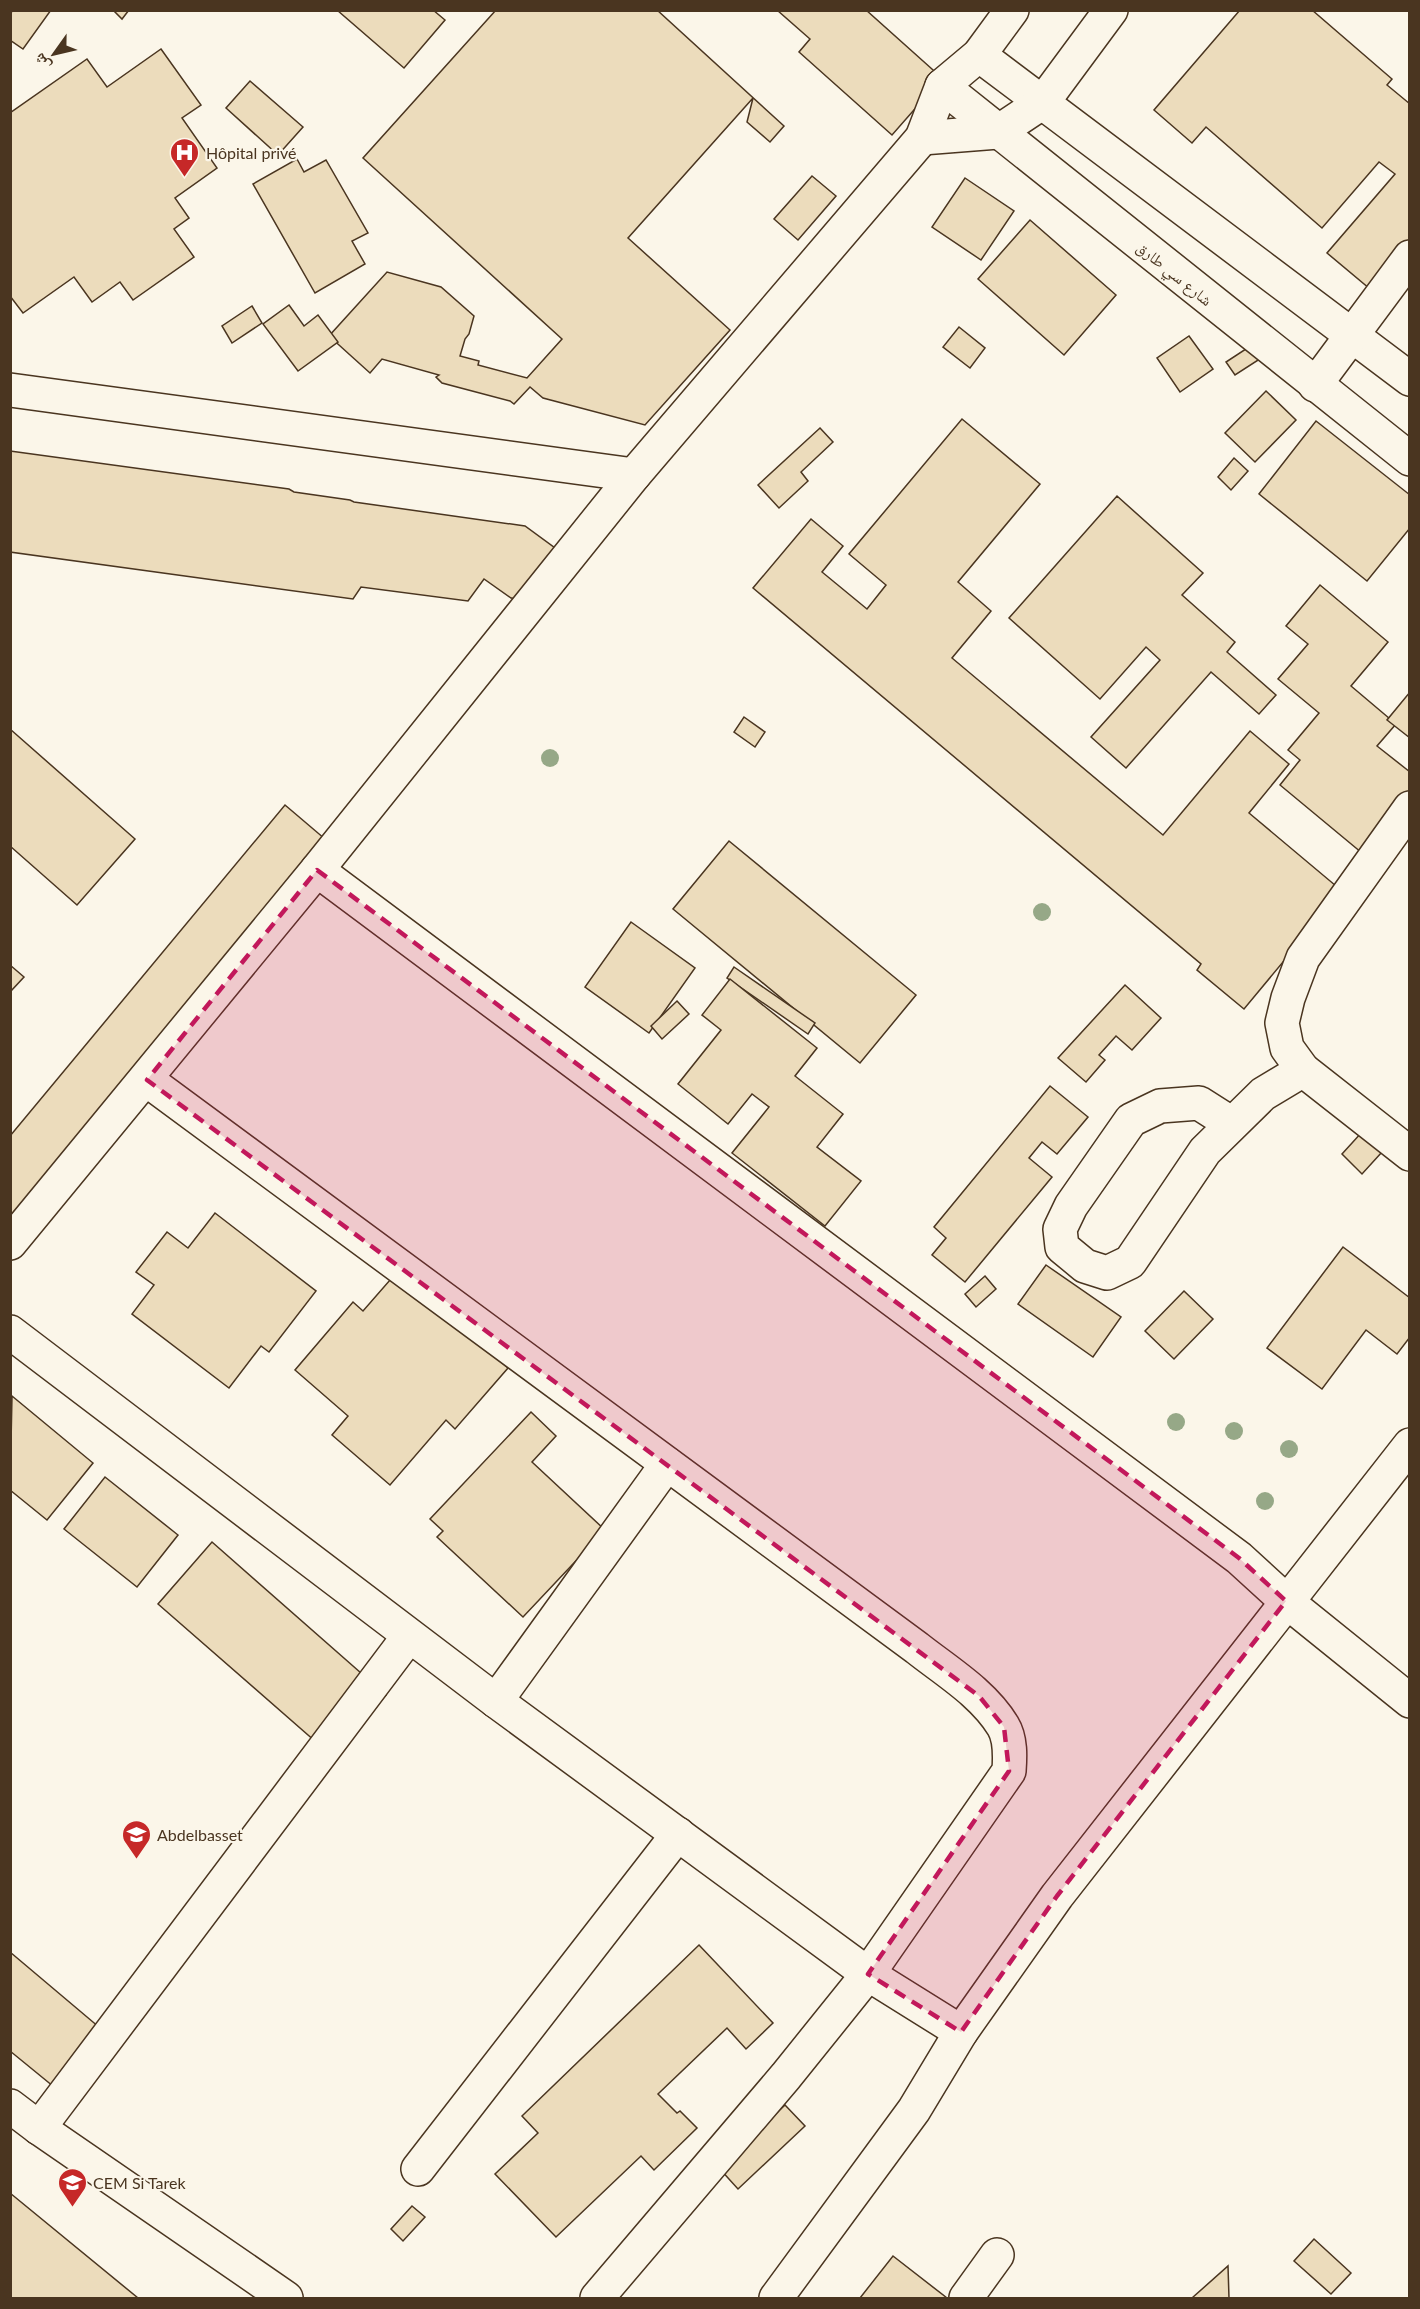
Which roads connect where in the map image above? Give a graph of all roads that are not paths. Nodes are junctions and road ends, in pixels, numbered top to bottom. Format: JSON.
{"nodes":[{"id":1,"x":1012,"y":10,"type":"edge"},
{"id":2,"x":1112,"y":10,"type":"edge"},
{"id":3,"x":979,"y":55,"type":"junction"},
{"id":4,"x":942,"y":87,"type":"junction"},
{"id":5,"x":1043,"y":102,"type":"junction"},
{"id":6,"x":998,"y":132,"type":"junction"},
{"id":7,"x":922,"y":138,"type":"junction"},
{"id":8,"x":1410,"y":257,"type":"edge"},
{"id":9,"x":1353,"y":335,"type":"junction"},
{"id":10,"x":1410,"y":379,"type":"edge"},
{"id":11,"x":1315,"y":385,"type":"junction"},
{"id":12,"x":10,"y":390,"type":"edge"},
{"id":13,"x":1410,"y":459,"type":"edge"},
{"id":14,"x":634,"y":475,"type":"junction"},
{"id":15,"x":1410,"y":808,"type":"edge"},
{"id":16,"x":317,"y":870,"type":"junction"},
{"id":17,"x":1303,"y":1070,"type":"junction"},
{"id":18,"x":147,"y":1080,"type":"junction"},
{"id":19,"x":1232,"y":1124,"type":"junction"},
{"id":20,"x":1410,"y":1154,"type":"edge"},
{"id":21,"x":10,"y":1243,"type":"edge"},
{"id":22,"x":10,"y":1332,"type":"edge"},
{"id":23,"x":1410,"y":1445,"type":"edge"},
{"id":24,"x":667,"y":1464,"type":"junction"},
{"id":25,"x":1286,"y":1601,"type":"junction"},
{"id":26,"x":409,"y":1636,"type":"junction"},
{"id":27,"x":496,"y":1701,"type":"junction"},
{"id":28,"x":1410,"y":1701,"type":"edge"},
{"id":29,"x":678,"y":1834,"type":"junction"},
{"id":30,"x":868,"y":1974,"type":"junction"},
{"id":31,"x":961,"y":2032,"type":"junction"},
{"id":32,"x":10,"y":2106,"type":"edge"},
{"id":33,"x":39,"y":2128,"type":"junction"},
{"id":34,"x":418,"y":2169,"type":"dead end"},
{"id":35,"x":997,"y":2255,"type":"dead end"},
{"id":36,"x":286,"y":2298,"type":"edge"},
{"id":37,"x":597,"y":2298,"type":"edge"},
{"id":38,"x":776,"y":2298,"type":"edge"},
{"id":39,"x":966,"y":2298,"type":"edge"}],
"edges":[{"from":1,"to":3,"type":"street"},
{"from":2,"to":5,"type":"street"},
{"from":3,"to":4,"type":"street"},
{"from":3,"to":5,"type":"street"},
{"from":4,"to":6,"type":"street","name":"شارع سي طارق"},
{"from":4,"to":7,"type":"street"},
{"from":5,"to":6,"type":"street"},
{"from":5,"to":9,"type":"street"},
{"from":6,"to":7,"type":"street"},
{"from":6,"to":11,"type":"street","name":"شارع سي طارق"},
{"from":7,"to":14,"type":"street"},
{"from":8,"to":9,"type":"street"},
{"from":9,"to":10,"type":"street"},
{"from":9,"to":11,"type":"street"},
{"from":11,"to":13,"type":"street","name":"شارع سي طارق"},
{"from":12,"to":14,"type":"street"},
{"from":14,"to":16,"type":"street"},
{"from":15,"to":17,"type":"street"},
{"from":16,"to":18,"type":"street"},
{"from":16,"to":25,"type":"street"},
{"from":17,"to":19,"type":"street"},
{"from":17,"to":20,"type":"street"},
{"from":18,"to":21,"type":"street"},
{"from":18,"to":24,"type":"street"},
{"from":19,"to":19,"type":"street"},
{"from":22,"to":26,"type":"street"},
{"from":23,"to":25,"type":"street"},
{"from":24,"to":27,"type":"street"},
{"from":24,"to":30,"type":"street"},
{"from":25,"to":28,"type":"street"},
{"from":25,"to":31,"type":"street"},
{"from":26,"to":27,"type":"street"},
{"from":26,"to":33,"type":"street"},
{"from":27,"to":29,"type":"street"},
{"from":29,"to":30,"type":"street"},
{"from":29,"to":34,"type":"street"},
{"from":30,"to":31,"type":"street"},
{"from":30,"to":37,"type":"street"},
{"from":31,"to":38,"type":"street"},
{"from":32,"to":33,"type":"street"},
{"from":33,"to":36,"type":"street"},
{"from":35,"to":39,"type":"street"}]}
